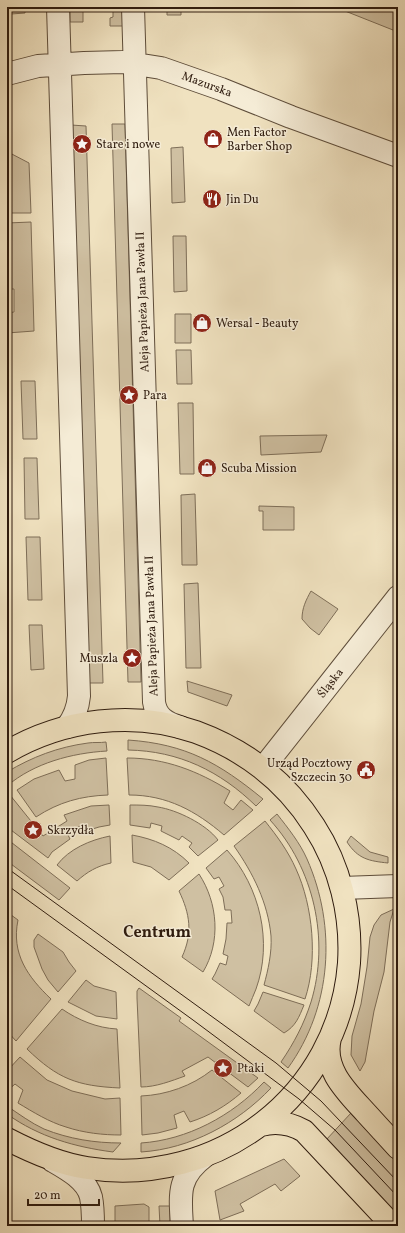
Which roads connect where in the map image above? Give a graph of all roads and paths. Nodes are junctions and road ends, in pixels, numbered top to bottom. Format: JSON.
{"nodes":[{"id":1,"x":58,"y":7,"type":"edge"},
{"id":2,"x":133,"y":7,"type":"edge"},
{"id":3,"x":60,"y":64,"type":"junction"},
{"id":4,"x":135,"y":64,"type":"junction"},
{"id":5,"x":7,"y":74,"type":"edge"},
{"id":6,"x":398,"y":156,"type":"edge"},
{"id":7,"x":398,"y":597,"type":"edge"},
{"id":8,"x":74,"y":726,"type":"junction"},
{"id":9,"x":180,"y":727,"type":"junction"},
{"id":10,"x":7,"y":752,"type":"edge"},
{"id":11,"x":262,"y":768,"type":"junction"},
{"id":12,"x":398,"y":886,"type":"edge"},
{"id":13,"x":342,"y":888,"type":"junction"},
{"id":14,"x":330,"y":1037,"type":"junction"},
{"id":15,"x":261,"y":1125,"type":"junction"},
{"id":16,"x":7,"y":1139,"type":"edge"},
{"id":17,"x":398,"y":1148,"type":"edge"},
{"id":18,"x":205,"y":1156,"type":"junction"},
{"id":19,"x":51,"y":1159,"type":"junction"},
{"id":20,"x":93,"y":1226,"type":"edge"},
{"id":21,"x":182,"y":1226,"type":"edge"},
{"id":22,"x":393,"y":1226,"type":"edge"}],
"edges":[{"from":1,"to":3,"type":"street"},
{"from":2,"to":4,"type":"street","name":"Aleja Papieża Jana Pawła II"},
{"from":3,"to":4,"type":"street","name":"Mazurska"},
{"from":3,"to":5,"type":"street","name":"Mazurska"},
{"from":3,"to":8,"type":"street"},
{"from":4,"to":6,"type":"street","name":"Mazurska"},
{"from":4,"to":9,"type":"street","name":"Aleja Papieża Jana Pawła II"},
{"from":7,"to":11,"type":"street","name":"Śląska"},
{"from":8,"to":9,"type":"main road"},
{"from":8,"to":10,"type":"main road"},
{"from":9,"to":11,"type":"main road"},
{"from":11,"to":13,"type":"main road"},
{"from":12,"to":13,"type":"street"},
{"from":13,"to":14,"type":"main road"},
{"from":14,"to":15,"type":"main road"},
{"from":14,"to":17,"type":"main road"},
{"from":15,"to":18,"type":"main road"},
{"from":15,"to":22,"type":"main road"},
{"from":16,"to":19,"type":"main road"},
{"from":18,"to":19,"type":"main road"},
{"from":18,"to":21,"type":"street"},
{"from":19,"to":20,"type":"street"}]}
